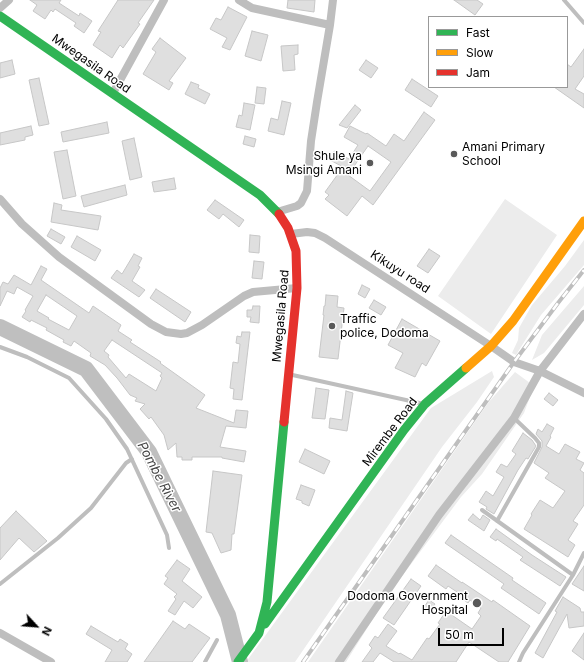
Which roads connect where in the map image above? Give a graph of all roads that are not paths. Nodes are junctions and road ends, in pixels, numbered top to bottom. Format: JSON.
{"nodes":[{"id":1,"x":9,"y":0,"type":"edge"},
{"id":2,"x":164,"y":0,"type":"edge"},
{"id":3,"x":239,"y":0,"type":"edge"},
{"id":4,"x":333,"y":0,"type":"edge"},
{"id":5,"x":564,"y":0,"type":"edge"},
{"id":6,"x":253,"y":4,"type":"edge"},
{"id":7,"x":0,"y":8,"type":"edge"},
{"id":8,"x":0,"y":16,"type":"edge"},
{"id":9,"x":584,"y":23,"type":"edge"},
{"id":10,"x":330,"y":25,"type":"junction"},
{"id":11,"x":113,"y":93,"type":"junction"},
{"id":12,"x":0,"y":199,"type":"edge"},
{"id":13,"x":277,"y":212,"type":"junction"},
{"id":14,"x":584,"y":221,"type":"edge"},
{"id":15,"x":584,"y":229,"type":"edge"},
{"id":16,"x":575,"y":233,"type":"junction"},
{"id":17,"x":290,"y":234,"type":"junction"},
{"id":18,"x":297,"y":288,"type":"junction"},
{"id":19,"x":584,"y":314,"type":"edge"},
{"id":20,"x":491,"y":346,"type":"junction"},
{"id":21,"x":0,"y":347,"type":"edge"},
{"id":22,"x":540,"y":371,"type":"junction"},
{"id":23,"x":288,"y":374,"type":"junction"},
{"id":24,"x":584,"y":393,"type":"edge"},
{"id":25,"x":426,"y":404,"type":"junction"},
{"id":26,"x":514,"y":418,"type":"junction"},
{"id":27,"x":132,"y":459,"type":"junction"},
{"id":28,"x":482,"y":510,"type":"dead end"},
{"id":29,"x":497,"y":520,"type":"junction"},
{"id":30,"x":168,"y":548,"type":"dead end"},
{"id":31,"x":584,"y":553,"type":"edge"},
{"id":32,"x":573,"y":575,"type":"junction"},
{"id":33,"x":0,"y":584,"type":"edge"},
{"id":34,"x":0,"y":633,"type":"edge"},
{"id":35,"x":258,"y":633,"type":"junction"},
{"id":36,"x":217,"y":640,"type":"dead end"},
{"id":37,"x":51,"y":662,"type":"edge"},
{"id":38,"x":205,"y":662,"type":"edge"},
{"id":39,"x":238,"y":662,"type":"edge"},
{"id":40,"x":339,"y":662,"type":"edge"},
{"id":41,"x":519,"y":662,"type":"edge"}],
"edges":[{"from":1,"to":7,"type":"street"},
{"from":2,"to":11,"type":"street"},
{"from":3,"to":6,"type":"street"},
{"from":4,"to":10,"type":"street"},
{"from":5,"to":9,"type":"lane"},
{"from":6,"to":10,"type":"street"},
{"from":8,"to":11,"type":"street","name":"Mwegasila Road"},
{"from":10,"to":13,"type":"street"},
{"from":11,"to":13,"type":"street","name":"Mwegasila Road"},
{"from":12,"to":18,"type":"street"},
{"from":13,"to":17,"type":"street","name":"Mwegasila Road"},
{"from":14,"to":16,"type":"street","name":"Mirembe Road"},
{"from":15,"to":16,"type":"lane"},
{"from":16,"to":20,"type":"street","name":"Mirembe Road"},
{"from":17,"to":18,"type":"street","name":"Mwegasila Road"},
{"from":17,"to":20,"type":"street","name":"Kikuyu road"},
{"from":18,"to":23,"type":"street","name":"Mwegasila Road"},
{"from":19,"to":22,"type":"street"},
{"from":20,"to":22,"type":"street","name":"Kikuyu road"},
{"from":20,"to":25,"type":"street","name":"Mirembe Road"},
{"from":21,"to":27,"type":"lane"},
{"from":22,"to":24,"type":"street","name":"Kikuyu road"},
{"from":22,"to":26,"type":"street"},
{"from":23,"to":25,"type":"lane"},
{"from":23,"to":35,"type":"street","name":"Mwegasila Road"},
{"from":25,"to":35,"type":"street","name":"Mirembe Road"},
{"from":26,"to":29,"type":"lane"},
{"from":26,"to":40,"type":"street"},
{"from":27,"to":30,"type":"lane"},
{"from":27,"to":33,"type":"lane"},
{"from":28,"to":29,"type":"lane"},
{"from":29,"to":32,"type":"lane"},
{"from":31,"to":32,"type":"lane"},
{"from":32,"to":41,"type":"lane"},
{"from":34,"to":37,"type":"street"},
{"from":35,"to":39,"type":"street","name":"Mwegasila Road"},
{"from":36,"to":38,"type":"lane"}]}
